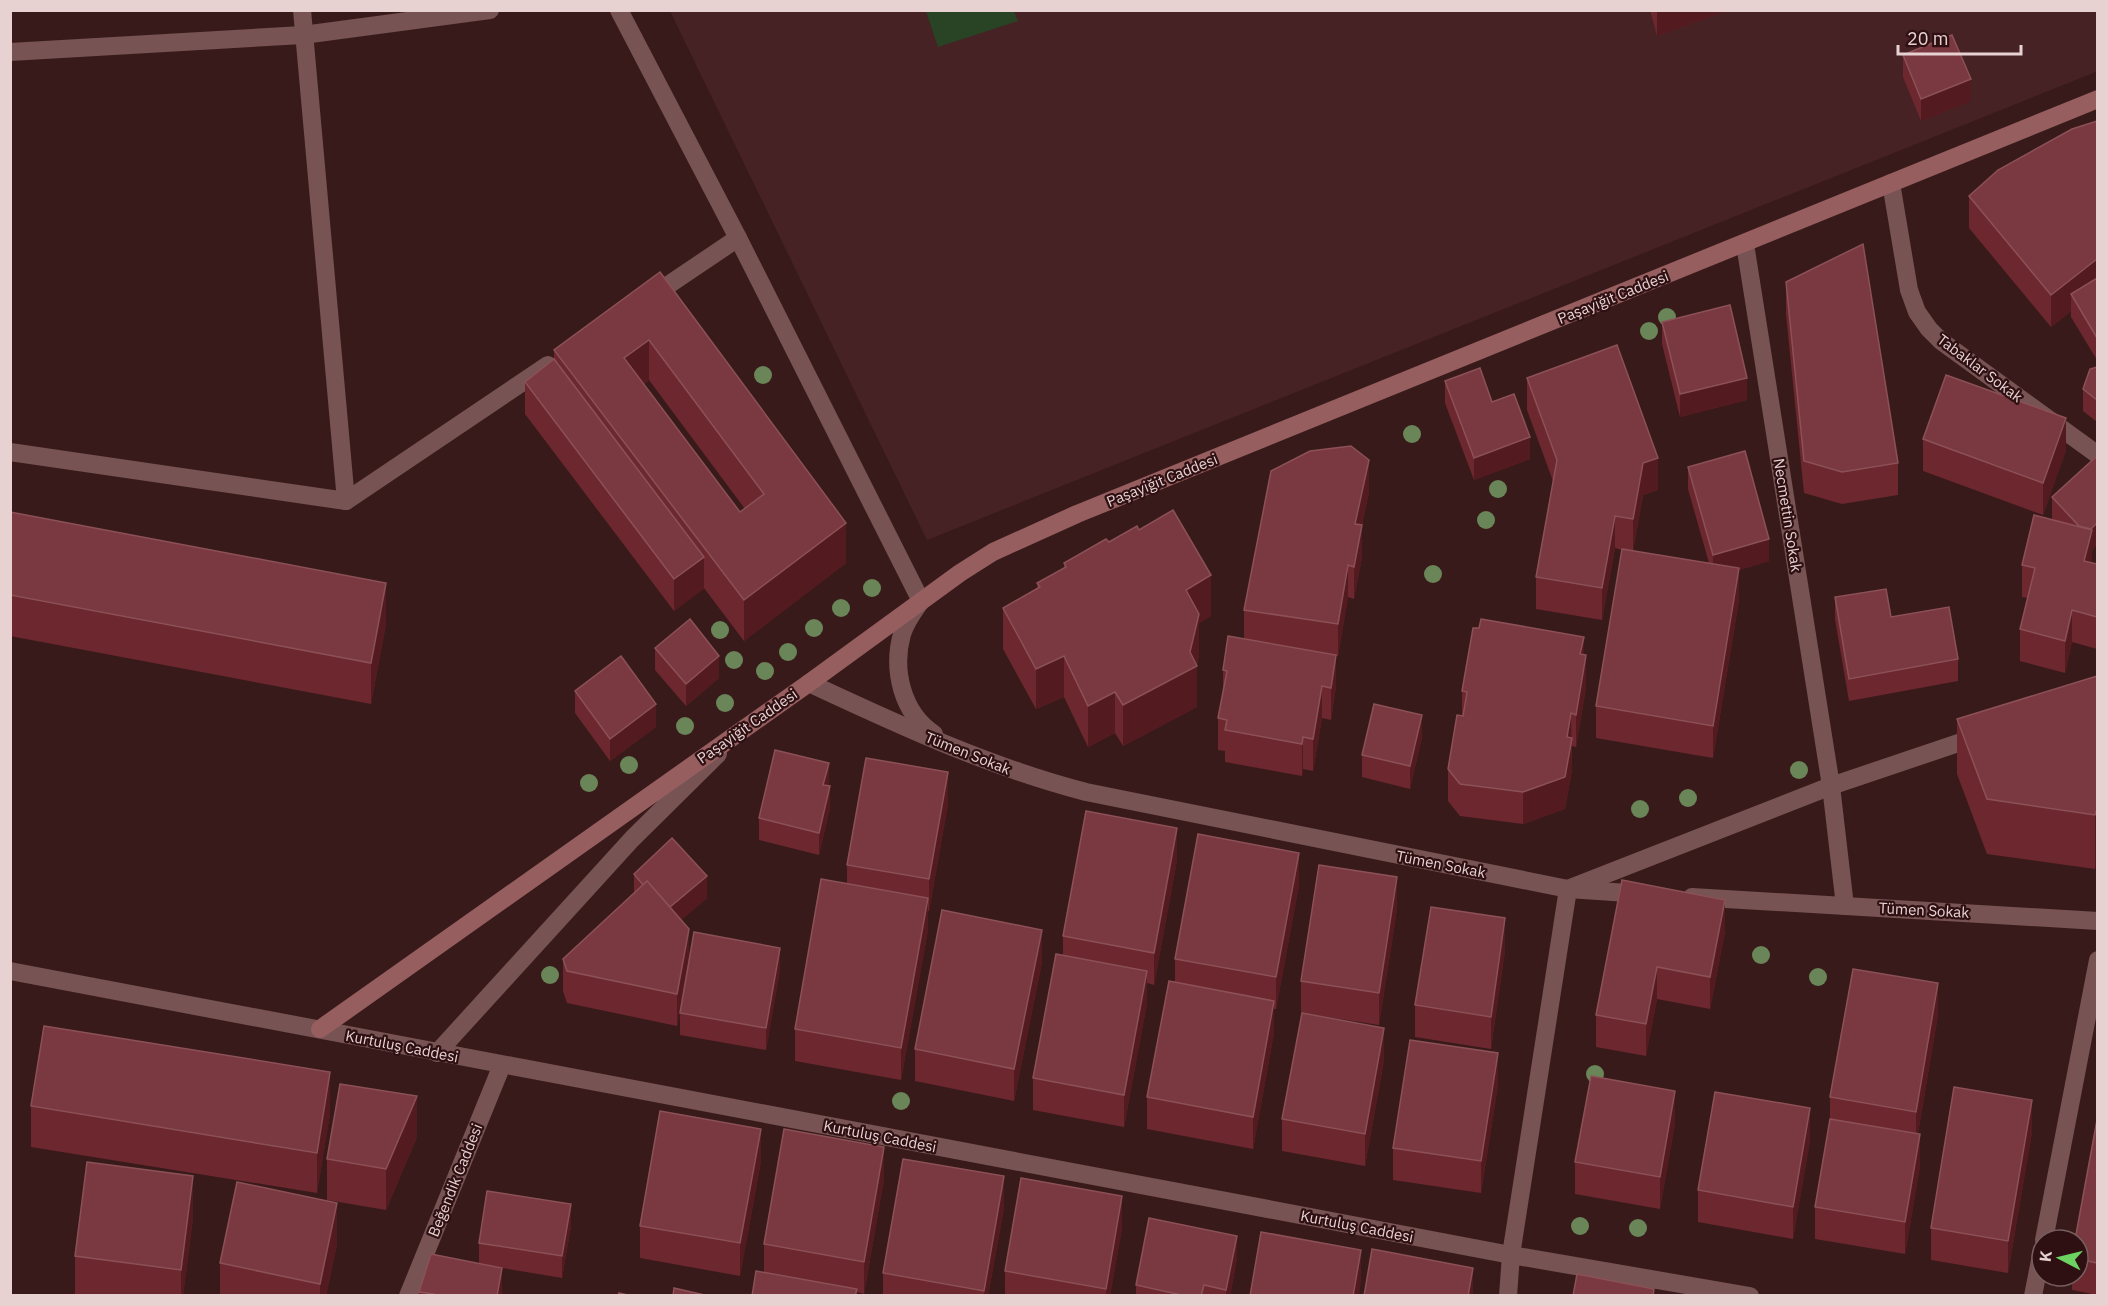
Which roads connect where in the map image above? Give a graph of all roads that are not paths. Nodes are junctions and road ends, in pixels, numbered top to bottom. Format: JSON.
{"nodes":[{"id":1,"x":302,"y":10,"type":"edge"},
{"id":2,"x":490,"y":10,"type":"edge"},
{"id":3,"x":619,"y":10,"type":"edge"},
{"id":4,"x":303,"y":34,"type":"junction"},
{"id":5,"x":10,"y":52,"type":"edge"},
{"id":6,"x":2097,"y":99,"type":"edge"},
{"id":7,"x":1891,"y":183,"type":"junction"},
{"id":8,"x":738,"y":238,"type":"junction"},
{"id":9,"x":1745,"y":244,"type":"junction"},
{"id":10,"x":630,"y":310,"type":"edge"},
{"id":11,"x":562,"y":357,"type":"edge"},
{"id":12,"x":10,"y":452,"type":"edge"},
{"id":13,"x":2097,"y":454,"type":"edge"},
{"id":14,"x":346,"y":501,"type":"junction"},
{"id":15,"x":921,"y":601,"type":"junction"},
{"id":16,"x":809,"y":682,"type":"junction"},
{"id":17,"x":742,"y":729,"type":"junction"},
{"id":18,"x":1997,"y":730,"type":"edge"},
{"id":19,"x":956,"y":749,"type":"junction"},
{"id":20,"x":1831,"y":786,"type":"junction"},
{"id":21,"x":1568,"y":890,"type":"junction"},
{"id":22,"x":1845,"y":906,"type":"junction"},
{"id":23,"x":2097,"y":921,"type":"edge"},
{"id":24,"x":2097,"y":960,"type":"edge"},
{"id":25,"x":10,"y":971,"type":"edge"},
{"id":26,"x":320,"y":1029,"type":"junction"},
{"id":27,"x":437,"y":1053,"type":"junction"},
{"id":28,"x":502,"y":1065,"type":"junction"},
{"id":29,"x":2046,"y":1228,"type":"edge"},
{"id":30,"x":1511,"y":1255,"type":"junction"},
{"id":31,"x":408,"y":1296,"type":"edge"},
{"id":32,"x":1508,"y":1296,"type":"edge"},
{"id":33,"x":1750,"y":1296,"type":"edge"}],
"edges":[{"from":1,"to":4,"type":"street"},
{"from":2,"to":4,"type":"street"},
{"from":3,"to":8,"type":"street"},
{"from":4,"to":5,"type":"street"},
{"from":4,"to":14,"type":"street"},
{"from":6,"to":7,"type":"main road","name":"Paşayiğit Caddesi"},
{"from":7,"to":9,"type":"main road","name":"Paşayiğit Caddesi"},
{"from":7,"to":13,"type":"street","name":"Tabaklar Sokak"},
{"from":8,"to":10,"type":"street"},
{"from":8,"to":15,"type":"street"},
{"from":9,"to":15,"type":"main road","name":"Paşayiğit Caddesi"},
{"from":9,"to":20,"type":"street","name":"Necmettin Sokak"},
{"from":11,"to":14,"type":"street"},
{"from":12,"to":14,"type":"street"},
{"from":15,"to":16,"type":"main road","name":"Paşayiğit Caddesi"},
{"from":15,"to":19,"type":"street"},
{"from":16,"to":17,"type":"main road","name":"Paşayiğit Caddesi"},
{"from":16,"to":19,"type":"street","name":"Tümen Sokak"},
{"from":17,"to":26,"type":"main road","name":"Paşayiğit Caddesi"},
{"from":17,"to":27,"type":"street"},
{"from":18,"to":20,"type":"street"},
{"from":19,"to":21,"type":"street","name":"Tümen Sokak"},
{"from":20,"to":21,"type":"street"},
{"from":20,"to":22,"type":"street","name":"Necmettin Sokak"},
{"from":21,"to":22,"type":"street","name":"Tümen Sokak"},
{"from":21,"to":30,"type":"street"},
{"from":22,"to":23,"type":"street","name":"Tümen Sokak"},
{"from":24,"to":29,"type":"street"},
{"from":25,"to":26,"type":"street","name":"Kurtuluş Caddesi"},
{"from":26,"to":27,"type":"street","name":"Kurtuluş Caddesi"},
{"from":27,"to":28,"type":"street","name":"Kurtuluş Caddesi"},
{"from":28,"to":30,"type":"street","name":"Kurtuluş Caddesi"},
{"from":28,"to":31,"type":"street","name":"Beğendik Caddesi"},
{"from":30,"to":32,"type":"street"},
{"from":30,"to":33,"type":"street","name":"Kurtuluş Caddesi"}]}
